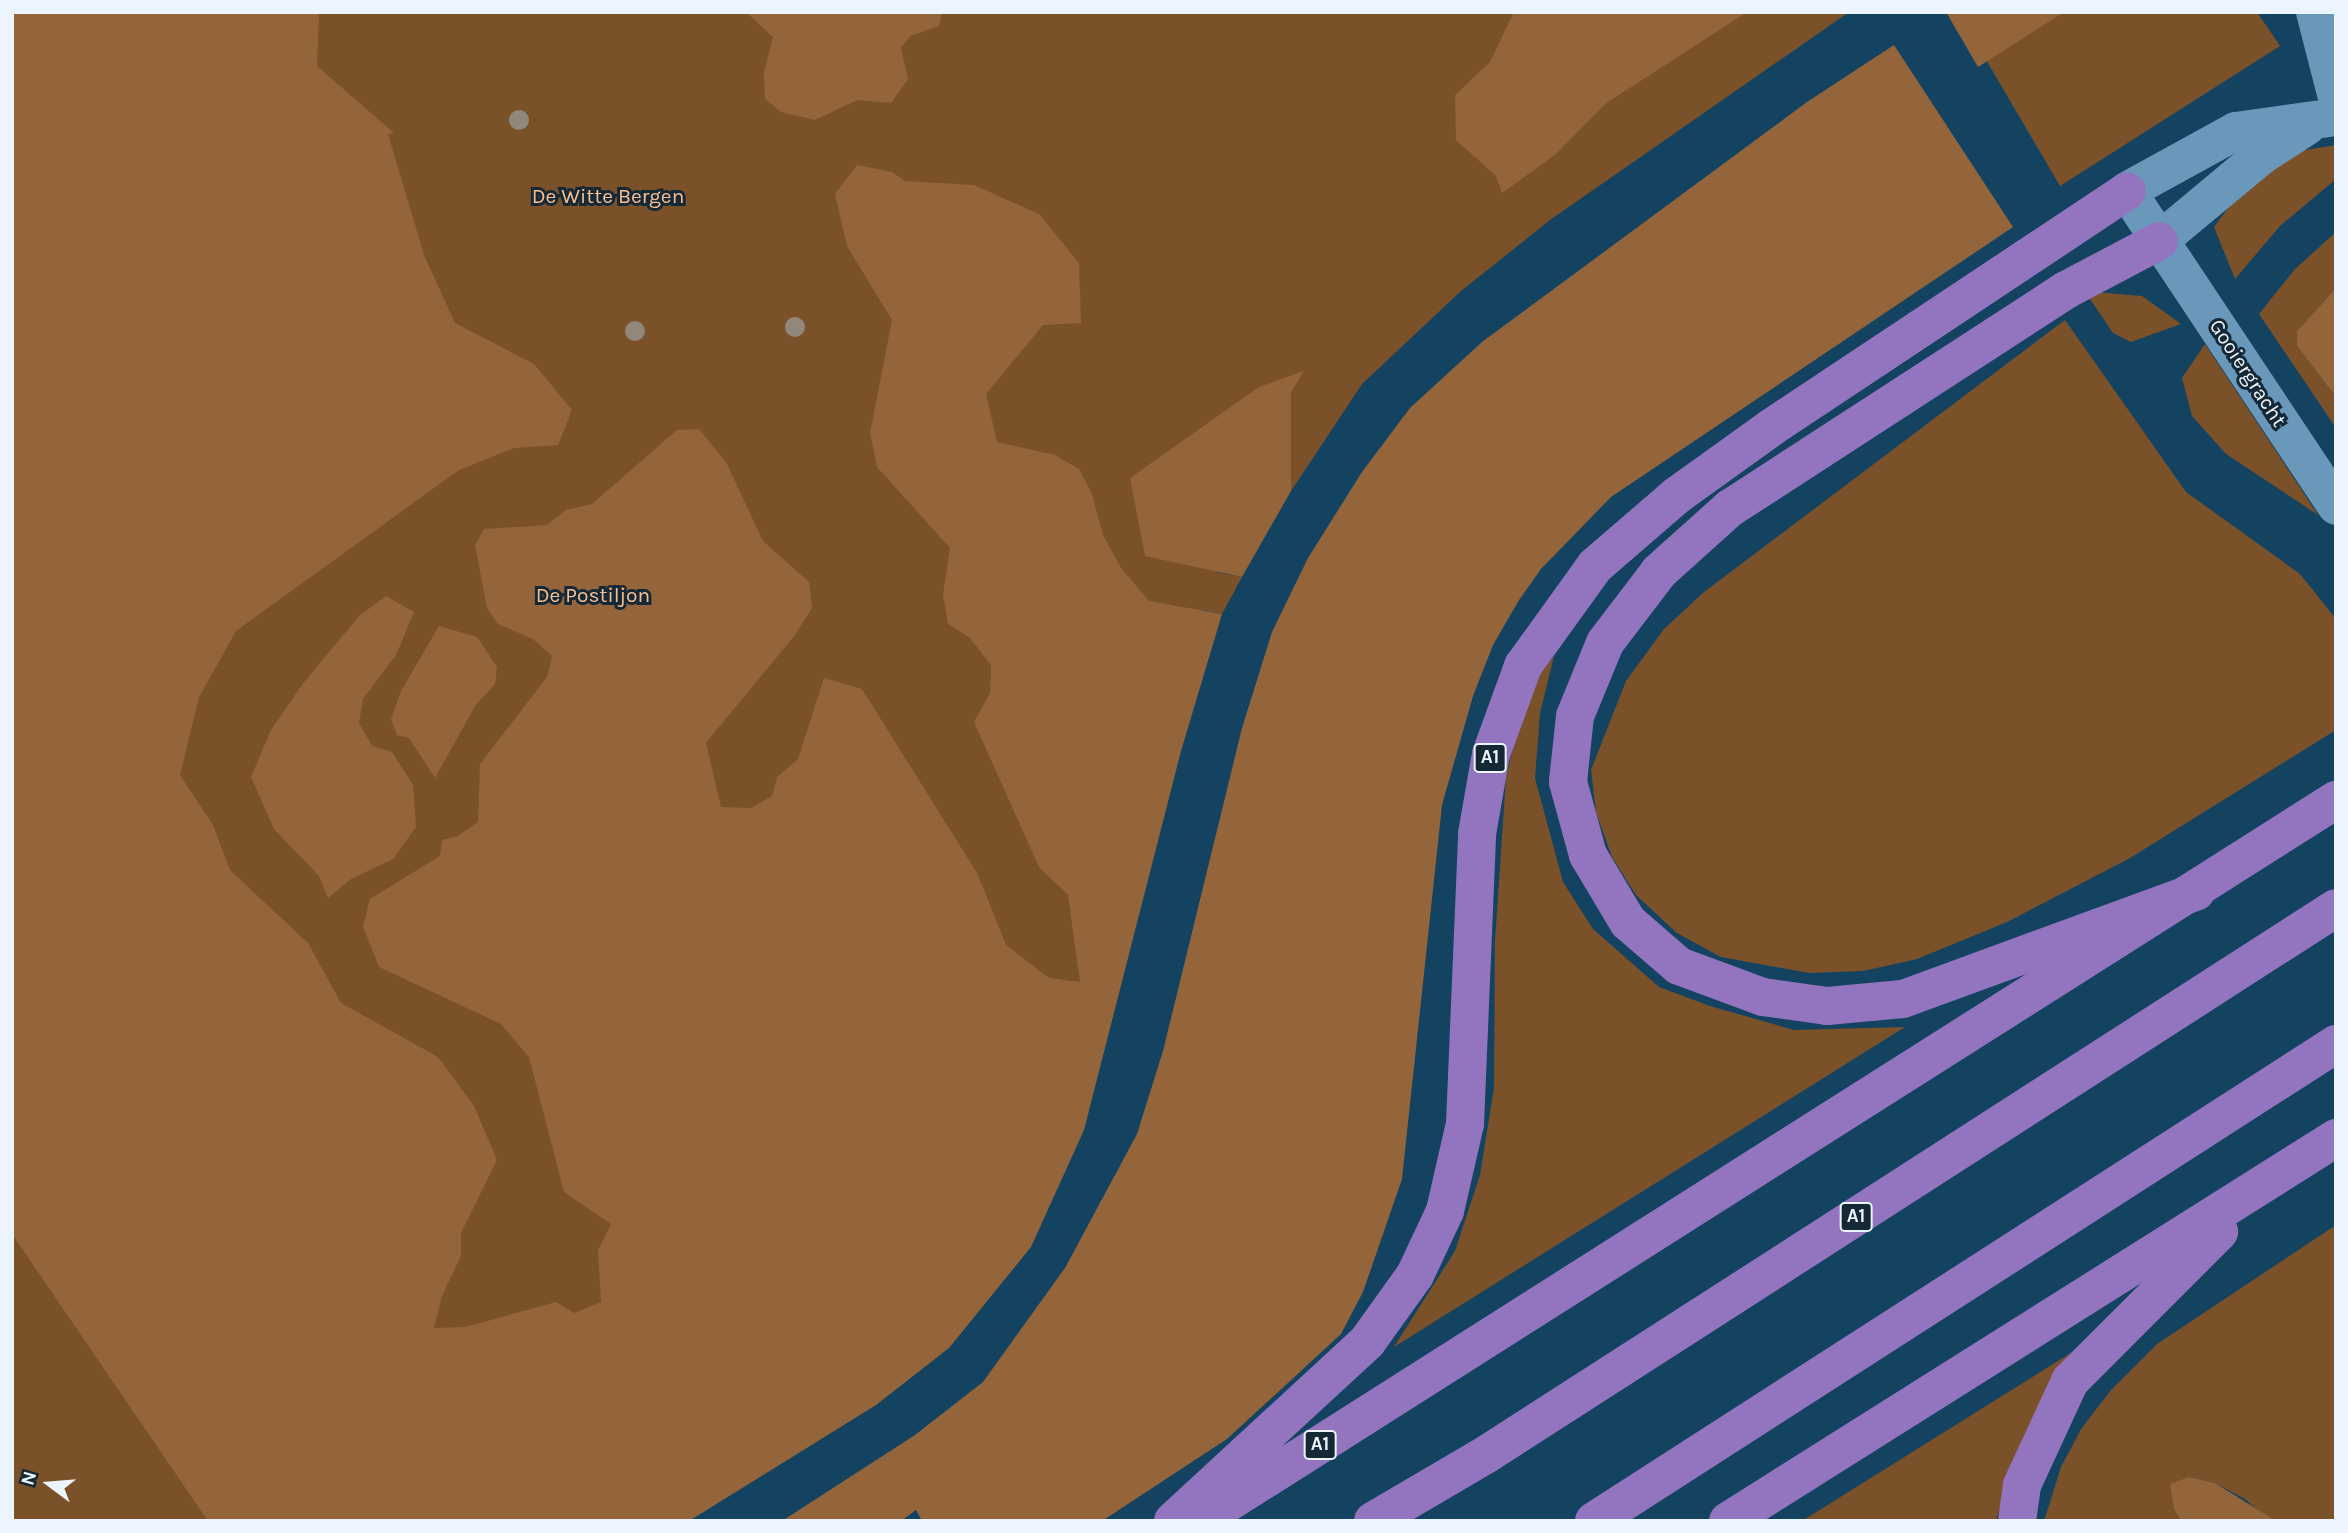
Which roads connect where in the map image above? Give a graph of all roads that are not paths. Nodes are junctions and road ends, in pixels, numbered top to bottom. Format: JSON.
{"nodes":[{"id":1,"x":2315,"y":12,"type":"edge"},
{"id":2,"x":2329,"y":111,"type":"edge"},
{"id":3,"x":2127,"y":191,"type":"junction"},
{"id":4,"x":2159,"y":241,"type":"junction"},
{"id":5,"x":2336,"y":506,"type":"edge"},
{"id":6,"x":2336,"y":800,"type":"edge"},
{"id":7,"x":2196,"y":892,"type":"junction"},
{"id":8,"x":2336,"y":908,"type":"edge"},
{"id":9,"x":2336,"y":1044,"type":"edge"},
{"id":10,"x":2336,"y":1138,"type":"edge"},
{"id":11,"x":2282,"y":1173,"type":"junction"},
{"id":12,"x":1172,"y":1521,"type":"edge"},
{"id":13,"x":1200,"y":1521,"type":"edge"},
{"id":14,"x":1373,"y":1521,"type":"edge"},
{"id":15,"x":1594,"y":1521,"type":"edge"},
{"id":16,"x":1728,"y":1521,"type":"edge"},
{"id":17,"x":2017,"y":1521,"type":"edge"}],
"edges":[{"from":1,"to":2,"type":"street"},
{"from":2,"to":3,"type":"street"},
{"from":2,"to":4,"type":"street"},
{"from":3,"to":4,"type":"street","name":"Gooiergracht"},
{"from":3,"to":12,"type":"highway","number":"A1"},
{"from":4,"to":5,"type":"street","name":"Gooiergracht"},
{"from":4,"to":7,"type":"highway","number":"A1"},
{"from":6,"to":7,"type":"highway","number":"A1"},
{"from":7,"to":13,"type":"highway","number":"A1"},
{"from":8,"to":14,"type":"highway","number":"A1"},
{"from":9,"to":15,"type":"highway"},
{"from":10,"to":11,"type":"highway"},
{"from":11,"to":16,"type":"highway"},
{"from":11,"to":17,"type":"highway"}]}
